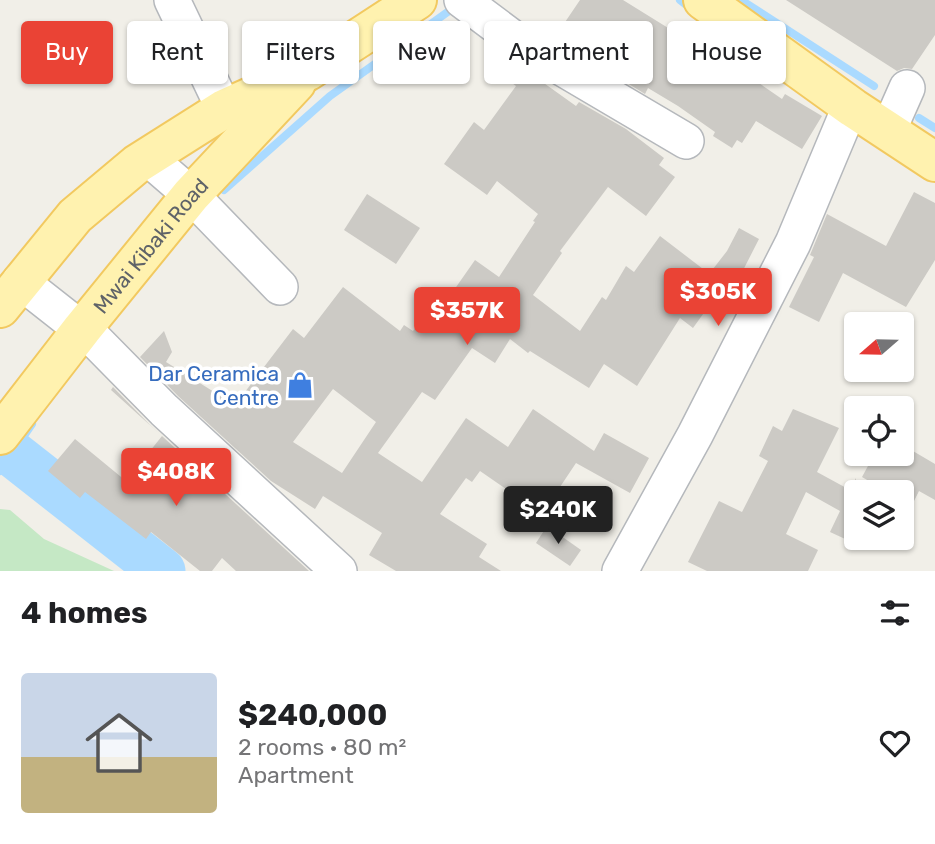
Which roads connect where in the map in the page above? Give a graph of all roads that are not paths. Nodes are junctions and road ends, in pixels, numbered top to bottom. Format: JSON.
{"nodes":[{"id":1,"x":172,"y":0,"type":"edge"},
{"id":2,"x":417,"y":0,"type":"edge"},
{"id":3,"x":462,"y":0,"type":"edge"},
{"id":4,"x":703,"y":0,"type":"edge"},
{"id":5,"x":359,"y":38,"type":"edge"},
{"id":6,"x":279,"y":84,"type":"edge"},
{"id":7,"x":296,"y":84,"type":"edge"},
{"id":8,"x":907,"y":88,"type":"dead end"},
{"id":9,"x":853,"y":108,"type":"junction"},
{"id":10,"x":224,"y":109,"type":"junction"},
{"id":11,"x":888,"y":131,"type":"junction"},
{"id":12,"x":686,"y":141,"type":"dead end"},
{"id":13,"x":147,"y":157,"type":"junction"},
{"id":14,"x":935,"y":162,"type":"edge"},
{"id":15,"x":191,"y":195,"type":"junction"},
{"id":16,"x":280,"y":287,"type":"dead end"},
{"id":17,"x":10,"y":294,"type":"edge"},
{"id":18,"x":82,"y":329,"type":"junction"},
{"id":19,"x":2,"y":432,"type":"edge"},
{"id":20,"x":339,"y":571,"type":"edge"},
{"id":21,"x":620,"y":571,"type":"edge"}],
"edges":[{"from":1,"to":10,"type":"street"},
{"from":2,"to":5,"type":"main road","name":"Mwai Kibaki Road"},
{"from":3,"to":12,"type":"street"},
{"from":4,"to":9,"type":"main road"},
{"from":6,"to":10,"type":"main road","name":"Mwai Kibaki Road"},
{"from":7,"to":15,"type":"main road","name":"Mwai Kibaki Road"},
{"from":8,"to":11,"type":"street"},
{"from":9,"to":11,"type":"main road"},
{"from":9,"to":21,"type":"street"},
{"from":10,"to":13,"type":"main road","name":"Mwai Kibaki Road"},
{"from":11,"to":14,"type":"main road"},
{"from":13,"to":15,"type":"street"},
{"from":13,"to":17,"type":"main road","name":"Mwai Kibaki Road"},
{"from":15,"to":16,"type":"street"},
{"from":15,"to":18,"type":"main road","name":"Mwai Kibaki Road"},
{"from":17,"to":18,"type":"street"},
{"from":18,"to":19,"type":"main road","name":"Mwai Kibaki Road"},
{"from":18,"to":20,"type":"street"}]}
